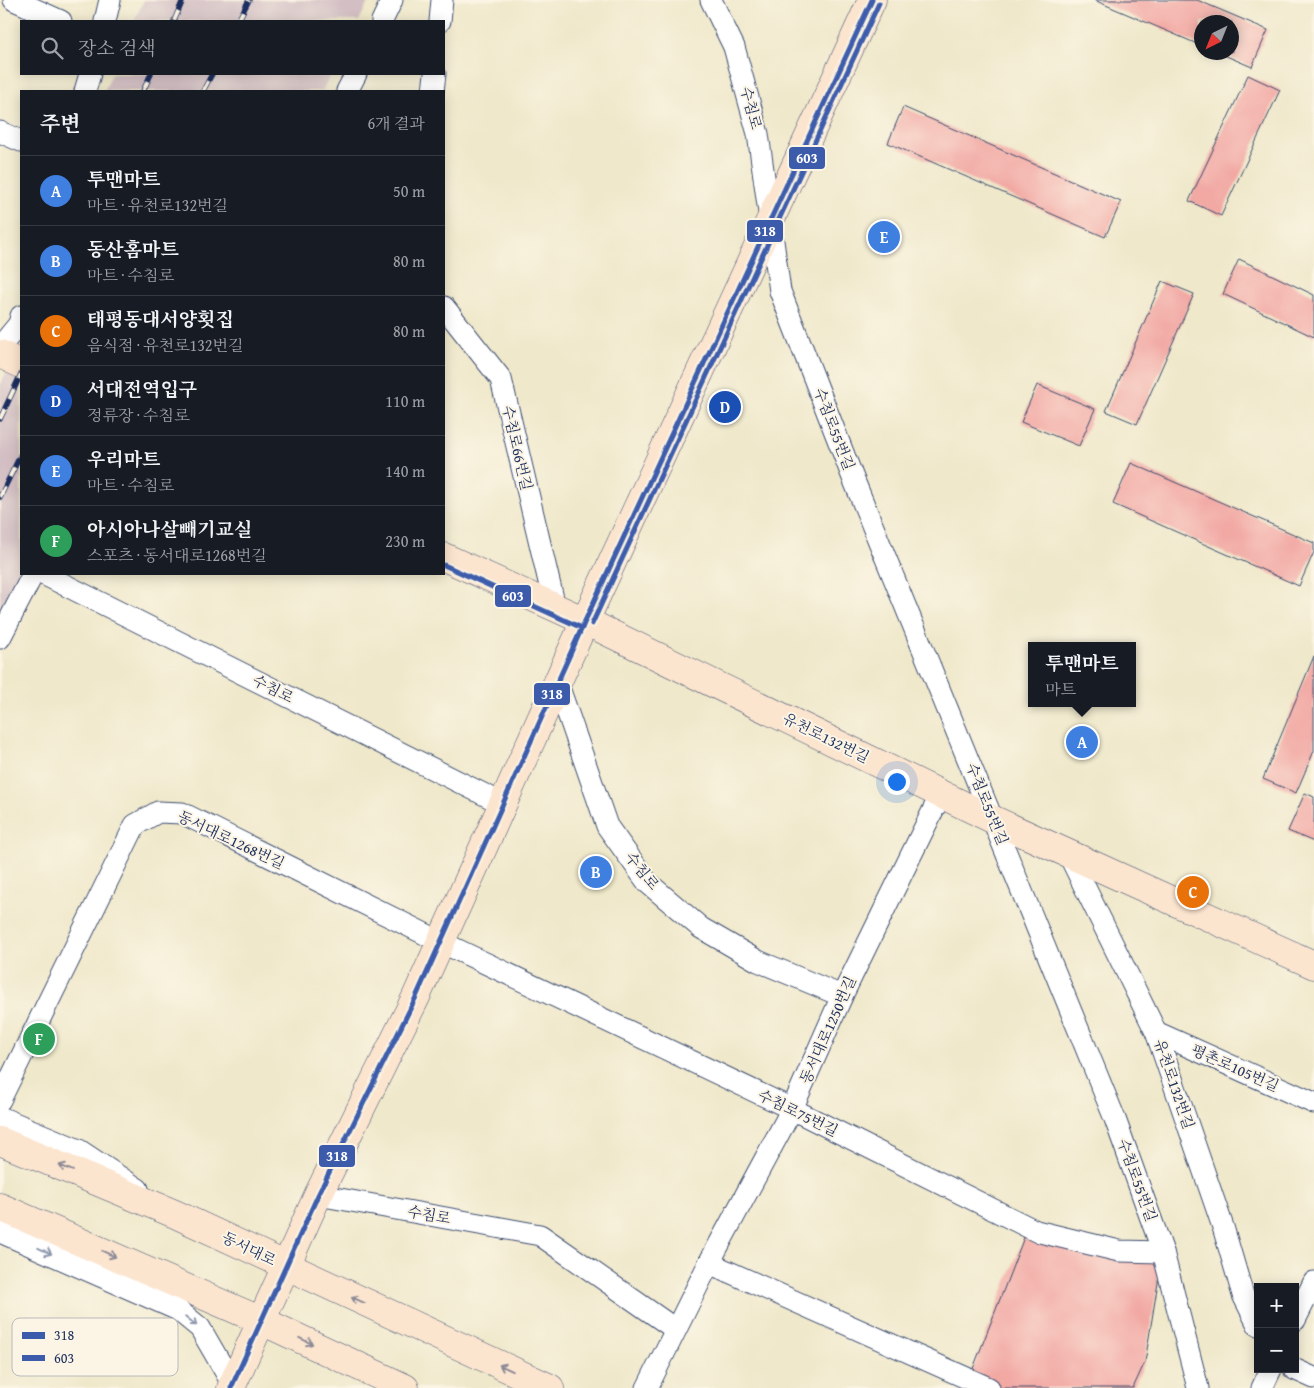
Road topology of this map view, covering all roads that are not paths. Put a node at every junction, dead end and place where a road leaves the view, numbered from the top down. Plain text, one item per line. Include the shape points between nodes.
1 (14, 0) edge
2 (110, 0) edge
3 (392, 0) edge
4 (442, 0) edge
5 (711, 0) edge
6 (872, 0) edge
7 (59, 20) edge
8 (104, 20) edge
9 (382, 20) edge
10 (440, 20) edge
11 (90, 75) edge
12 (355, 75) edge
13 (435, 75) edge
14 (85, 90) edge
15 (348, 90) edge
16 (433, 90) edge
17 (0, 132) edge
18 (20, 141) edge
19 (770, 222) junction
20 (445, 308) edge
21 (20, 320) edge
22 (0, 347) edge
23 (0, 354) edge
24 (20, 364) edge
25 (445, 557) edge
26 (32, 575) edge
27 (45, 575) edge
28 (554, 607) junction
29 (585, 621) junction
30 (0, 638) edge
31 (558, 682) junction
32 (941, 794) junction
33 (503, 804) junction
34 (994, 820) junction
35 (1068, 853) junction
36 (441, 942) junction
37 (1314, 965) edge
38 (842, 996) junction
39 (1156, 1032) junction
40 (0, 1100) edge
41 (1314, 1103) edge
42 (792, 1109) junction
43 (0, 1117) edge
44 (0, 1140) edge
45 (318, 1195) junction
46 (0, 1207) edge
47 (175, 1214) junction
48 (0, 1232) edge
49 (1163, 1252) junction
50 (709, 1263) junction
51 (286, 1267) junction
52 (1314, 1282) edge
53 (1299, 1312) edge
54 (1254, 1317) edge
55 (262, 1321) junction
56 (675, 1329) junction
57 (1299, 1371) edge
58 (1269, 1373) edge
59 (1314, 1378) edge
60 (232, 1386) edge
61 (405, 1388) edge
62 (550, 1388) edge
63 (647, 1388) edge
64 (989, 1388) edge
65 (1198, 1388) edge
66 (1262, 1388) edge

1 - 7 street
2 - 8 street
3 - 9 street
4 - 10 street
5 - 19 street, 수침로 via 734,47 758,134
6 - 19 street
11 - 14 street
12 - 15 street
13 - 16 street
17 - 18 street
19 - 29 street
19 - 34 street, 수침로55번길 via 780,290 853,478
20 - 28 street, 수침로66번길 via 501,379
21 - 22 street
23 - 24 street
25 - 28 street, 유천로132번길
26 - 30 street
27 - 33 street, 수침로
28 - 29 street, 유천로132번길
29 - 31 street
29 - 32 street, 유천로132번길
31 - 33 street
31 - 38 street, 수침로 via 607,826 648,883 701,928 758,961
32 - 34 street, 유천로132번길
32 - 38 street, 동서대로1250번길
33 - 36 street
34 - 35 street, 유천로132번길
34 - 49 street, 수침로55번길 via 1115,1119
35 - 37 street, 유천로132번길
35 - 39 street, 유천로132번길
36 - 40 street, 동서대로1268번길 via 182,814 158,812 135,825
36 - 42 street, 수침로75번길
36 - 45 street
38 - 42 street, 동서대로1250번길
39 - 41 street, 평촌로105번길
39 - 54 street, 유천로132번길 via 1243,1295
42 - 49 street, 수침로75번길 via 1036,1231 1119,1251
42 - 50 street, 동서대로1250번길
43 - 47 street via 79,1150
47 -> 44 street, 동서대로
45 - 51 street
45 - 56 street, 수침로 via 540,1235
46 -> 55 street
47 - 51 street, 동서대로
48 -> 60 street via 178,1310 200,1328
49 - 65 street, 수침로55번길
50 - 56 street, 동서대로1250번길
50 - 64 street
51 - 55 street
62 -> 51 street, 동서대로
52 - 53 street
55 - 60 street
55 -> 61 street
56 - 63 street, 동서대로1250번길
57 - 59 street
58 - 66 street

